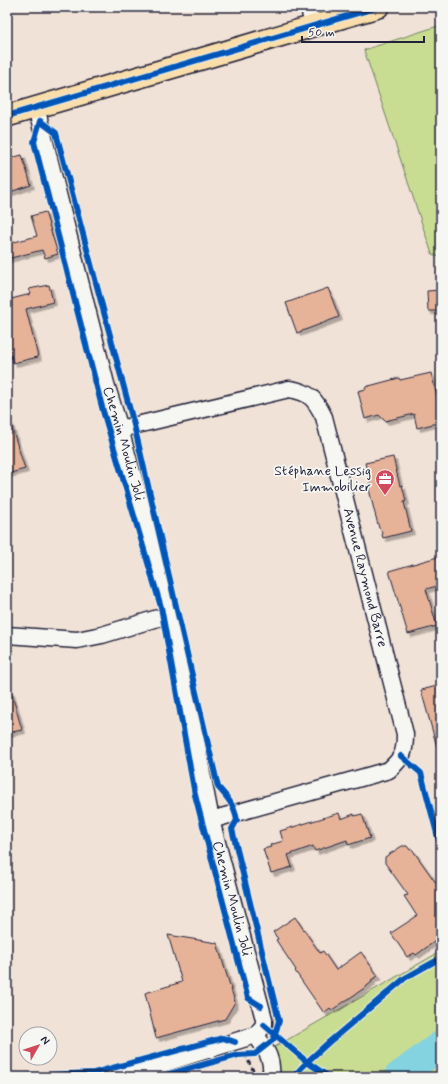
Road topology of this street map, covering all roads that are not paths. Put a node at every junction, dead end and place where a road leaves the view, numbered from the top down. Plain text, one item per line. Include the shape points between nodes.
1 (378, 7) edge
2 (311, 16) edge
3 (36, 107) junction
4 (7, 116) edge
5 (120, 429) junction
6 (171, 614) junction
7 (7, 635) edge
8 (211, 820) junction
9 (260, 1041) junction
10 (262, 1075) edge
11 (119, 1077) edge

1 - 2 main road
2 - 3 main road
3 - 4 main road
3 - 5 street, Chemin Moulin Joli via 106,384
5 - 6 street, Chemin Moulin Joli
5 - 8 street, Avenue Raymond Barre via 289,389 310,396 318,405 326,424 405,734 405,748 400,760 389,770
6 - 7 street via 77,640
6 - 8 street, Chemin Moulin Joli
8 - 9 street, Chemin Moulin Joli via 264,1018
9 - 10 street via 271,1059 272,1066 271,1075
9 - 11 street

